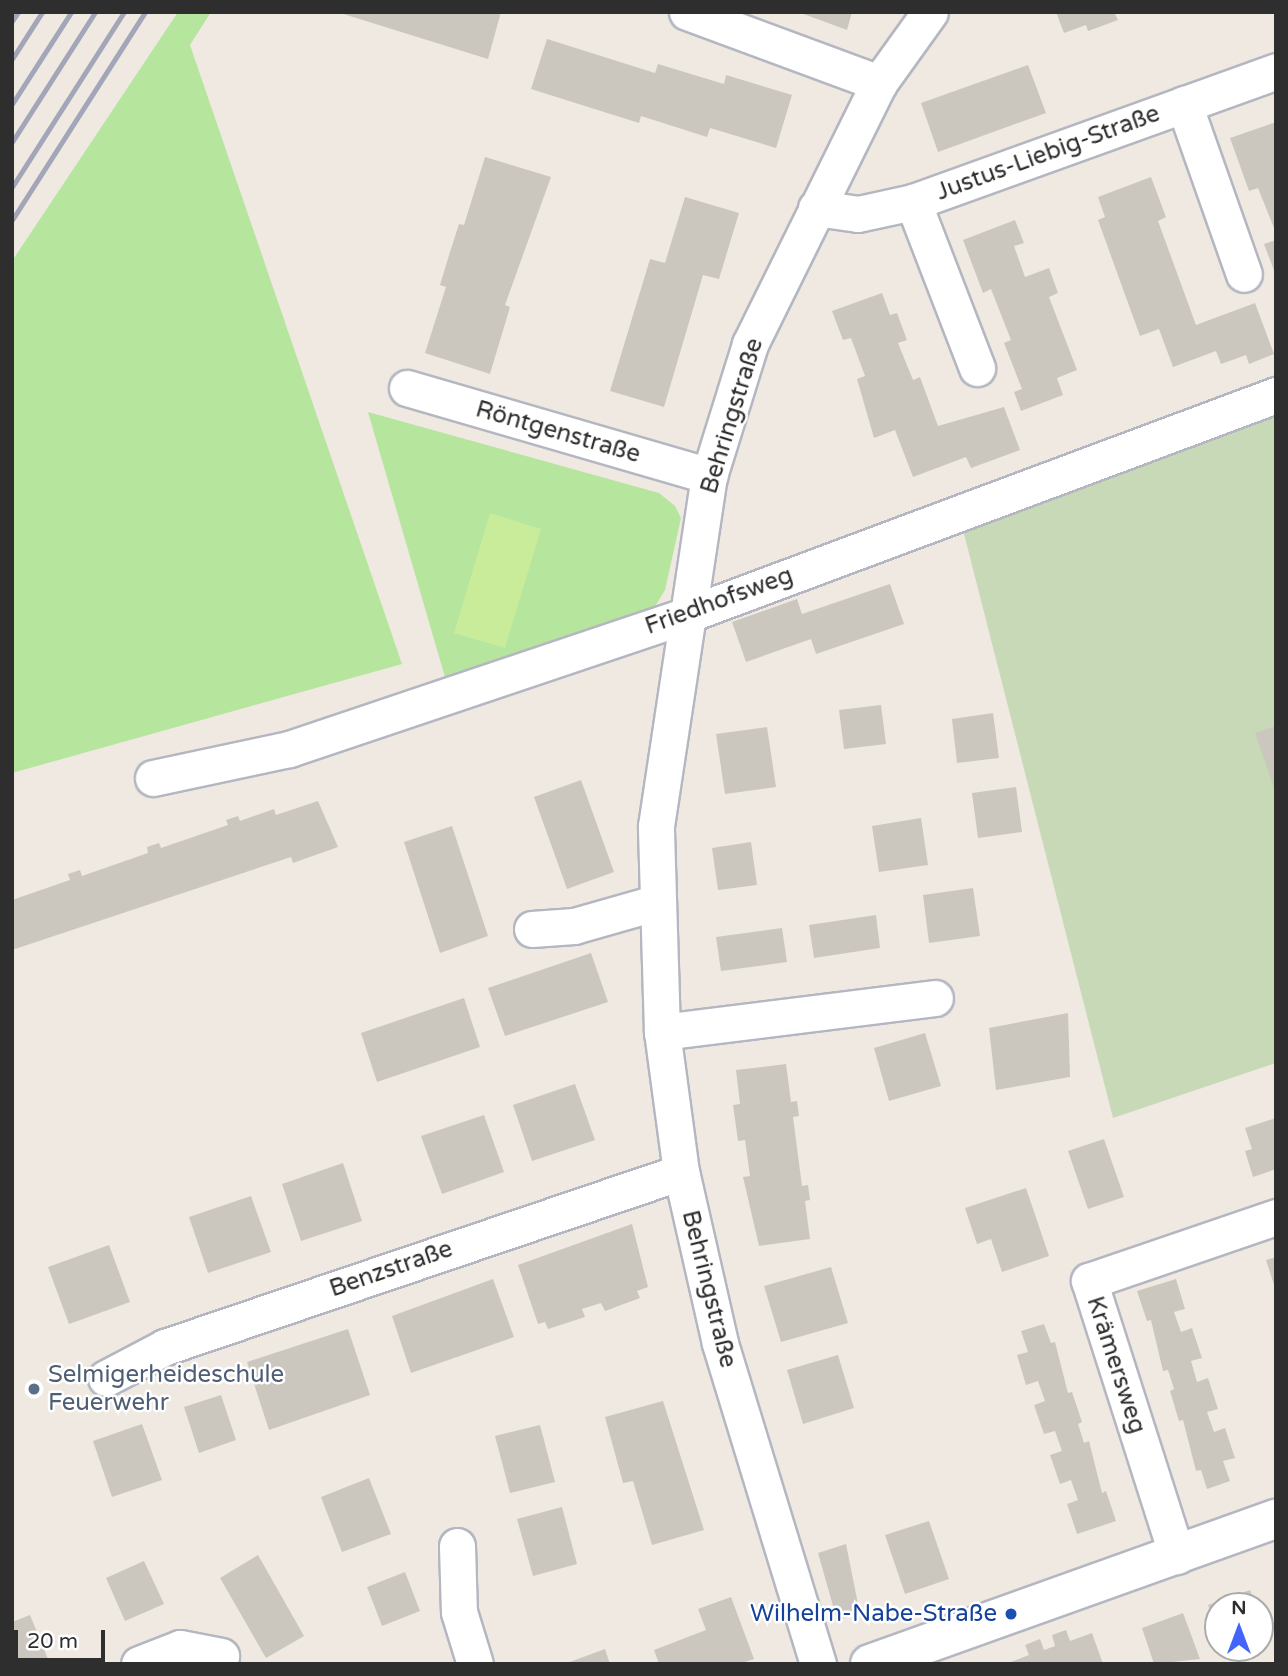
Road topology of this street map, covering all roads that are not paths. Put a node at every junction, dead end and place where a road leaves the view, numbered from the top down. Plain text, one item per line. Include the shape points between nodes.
1 (687, 12) edge
2 (930, 12) edge
3 (1276, 71) edge
4 (879, 83) junction
5 (1184, 104) junction
6 (912, 202) junction
7 (816, 208) junction
8 (1244, 274) dead end
9 (977, 368) dead end
10 (407, 388) dead end
11 (1276, 395) edge
12 (709, 476) junction
13 (690, 614) junction
14 (153, 778) dead end
15 (655, 902) junction
16 (532, 929) dead end
17 (935, 998) dead end
18 (662, 1032) junction
19 (681, 1172) junction
20 (1276, 1217) edge
21 (106, 1378) dead end
22 (1276, 1519) edge
23 (457, 1546) dead end
24 (1177, 1556) junction
25 (221, 1656) dead end
26 (139, 1664) edge
27 (475, 1664) edge
28 (818, 1664) edge
29 (870, 1664) edge

1 - 4 street
2 - 4 street, Behringstraße
3 - 5 street, Justus-Liebig-Straße
4 - 7 street, Behringstraße
5 - 6 street, Justus-Liebig-Straße
5 - 8 street, Justus-Liebig-Straße
6 - 7 street, Justus-Liebig-Straße via 858,214
6 - 9 street, Justus-Liebig-Straße
7 - 12 street, Behringstraße via 750,344
10 - 12 street, Röntgenstraße
11 - 13 street, Friedhofsweg
12 - 13 street, Behringstraße
13 - 14 street, Friedhofsweg via 289,749
13 - 15 street, Behringstraße via 656,826
15 - 16 street via 574,926
15 - 18 street, Behringstraße
17 - 18 street
18 - 19 street, Behringstraße
19 - 21 street, Benzstraße via 165,1347
19 - 28 street, Behringstraße via 720,1343
20 - 24 street, Krämersweg via 1089,1281
22 - 24 street
23 - 27 street via 460,1612
24 - 29 street
25 - 26 street via 180,1648

